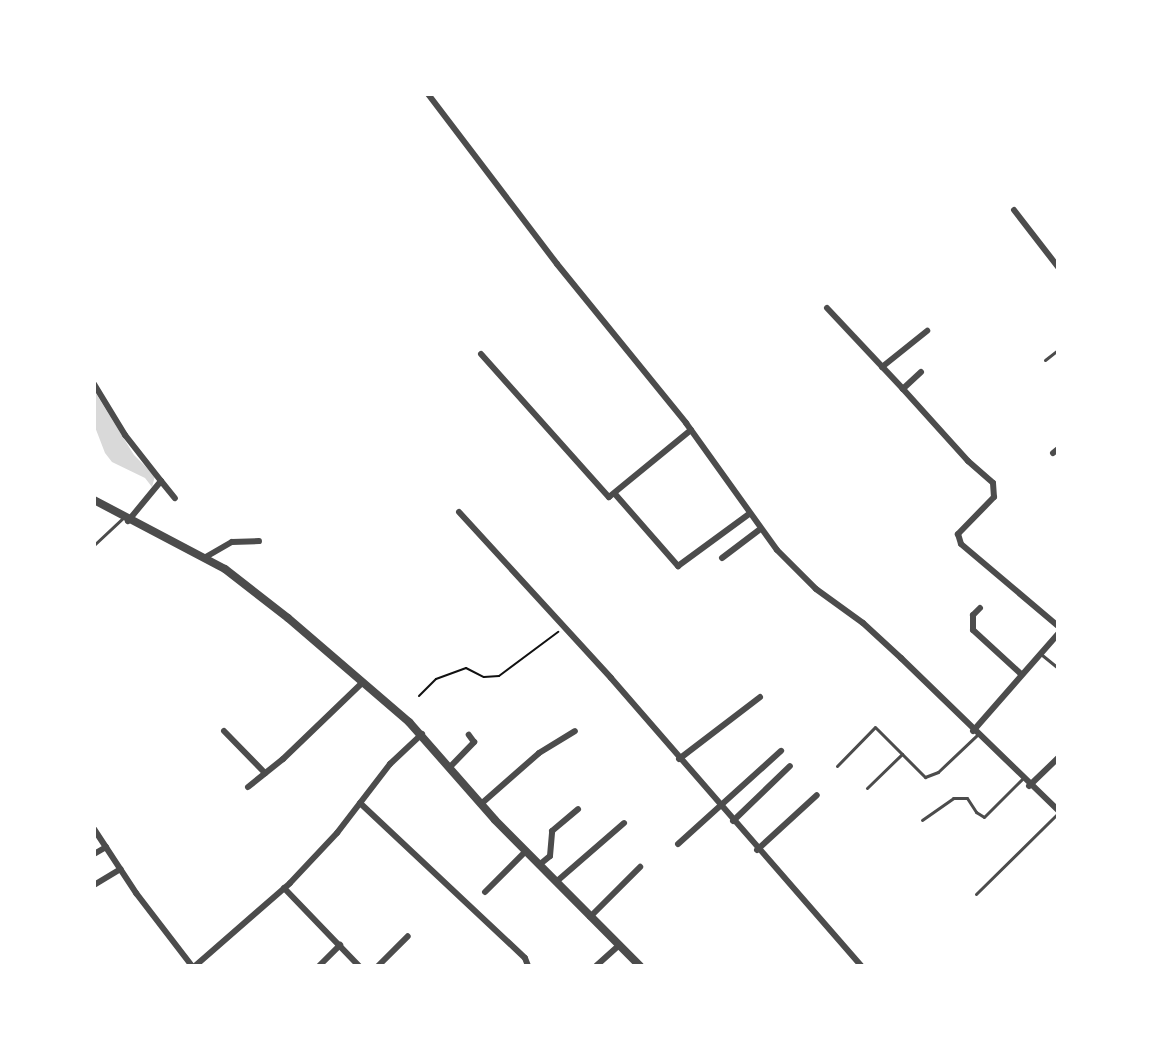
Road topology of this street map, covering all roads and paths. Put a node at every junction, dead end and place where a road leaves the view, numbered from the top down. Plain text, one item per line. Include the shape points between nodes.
1 (428, 94) edge
2 (1014, 210) dead end
3 (1057, 266) edge
4 (827, 308) dead end
5 (927, 331) dead end
6 (1058, 350) edge
7 (481, 354) dead end
8 (1045, 360) dead end
9 (882, 367) junction
10 (921, 372) dead end
11 (94, 384) edge
12 (903, 389) junction
13 (691, 430) junction
14 (161, 482) junction
15 (615, 494) junction
16 (175, 498) dead end
17 (94, 500) edge
18 (459, 512) dead end
19 (749, 514) junction
20 (125, 520) junction
21 (759, 530) junction
22 (259, 541) dead end
23 (94, 546) edge
24 (204, 558) junction
25 (722, 558) dead end
26 (980, 608) dead end
27 (1058, 626) edge
28 (563, 627) junction
29 (1058, 634) edge
30 (1041, 653) junction
31 (1058, 668) edge
32 (1022, 674) junction
33 (362, 683) junction
34 (419, 696) dead end
35 (760, 697) dead end
36 (224, 731) dead end
37 (575, 731) dead end
38 (975, 733) junction
39 (422, 734) junction
40 (469, 735) dead end
41 (781, 752) dead end
42 (902, 754) junction
43 (1058, 758) edge
44 (679, 759) junction
45 (790, 766) dead end
46 (837, 766) dead end
47 (450, 767) junction
48 (266, 773) junction
49 (1022, 778) junction
50 (1029, 786) junction
51 (248, 787) dead end
52 (867, 788) dead end
53 (817, 795) dead end
54 (360, 803) junction
55 (482, 804) junction
56 (720, 806) junction
57 (578, 809) dead end
58 (1058, 812) edge
59 (922, 820) dead end
60 (733, 821) junction
61 (624, 823) dead end
62 (94, 829) edge
63 (678, 844) dead end
64 (106, 847) junction
65 (757, 850) junction
66 (526, 851) junction
67 (94, 854) edge
68 (540, 865) junction
69 (640, 867) dead end
70 (121, 869) junction
71 (556, 882) junction
72 (94, 885) edge
73 (284, 888) junction
74 (485, 892) dead end
75 (976, 894) dead end
76 (590, 917) junction
77 (408, 936) dead end
78 (340, 945) junction
79 (618, 945) junction
80 (194, 966) edge
81 (319, 966) edge
82 (359, 966) edge
83 (378, 966) edge
84 (528, 966) edge
85 (596, 966) edge
86 (640, 966) edge
87 (861, 966) edge

1 - 13 street via 557,264
2 - 3 street
4 - 9 street
5 - 9 street
6 - 8 lane
7 - 15 street via 606,495
9 - 12 street
10 - 12 street
11 - 14 street via 125,435
12 - 27 street via 993,483 994,497 958,534 961,544
13 - 15 street
13 - 19 street
14 - 16 street
14 - 20 street
15 - 19 street via 678,566
17 - 20 street
18 - 28 street
19 - 21 street
20 - 23 lane
20 - 24 street
21 - 25 street
21 - 38 street via 797,573 863,623
22 - 24 street via 232,542
24 - 33 street via 288,618
26 - 32 street via 973,615 973,630
28 - 34 path via 499,676 484,677 466,668 436,680
28 - 44 street
29 - 30 street
30 - 31 lane
30 - 32 street
32 - 38 street
33 - 39 street
33 - 48 street
35 - 44 street
36 - 48 street
37 - 55 street via 539,753
38 - 42 lane via 938,772 925,777
38 - 49 street
39 - 47 street
39 - 54 street via 390,764
40 - 47 street via 474,742
41 - 56 street
42 - 46 lane via 875,727
42 - 52 lane
43 - 50 street
44 - 56 street
45 - 60 street
47 - 55 street
48 - 51 street
49 - 50 street
49 - 59 lane via 984,817 976,813 967,798 953,798
50 - 58 street
53 - 65 street
54 - 73 street
54 - 84 street via 525,958
55 - 66 street
56 - 60 street
56 - 63 street
57 - 68 street via 552,831 550,856
58 - 75 lane
60 - 65 street
61 - 71 street
62 - 64 street
64 - 67 street
64 - 70 street
65 - 87 street
66 - 68 street
66 - 74 street
68 - 71 street
69 - 76 street
70 - 72 street
70 - 80 street
71 - 76 street
73 - 78 street
73 - 80 street
76 - 79 street
77 - 83 street
78 - 81 street
78 - 82 street
79 - 85 street
79 - 86 street

